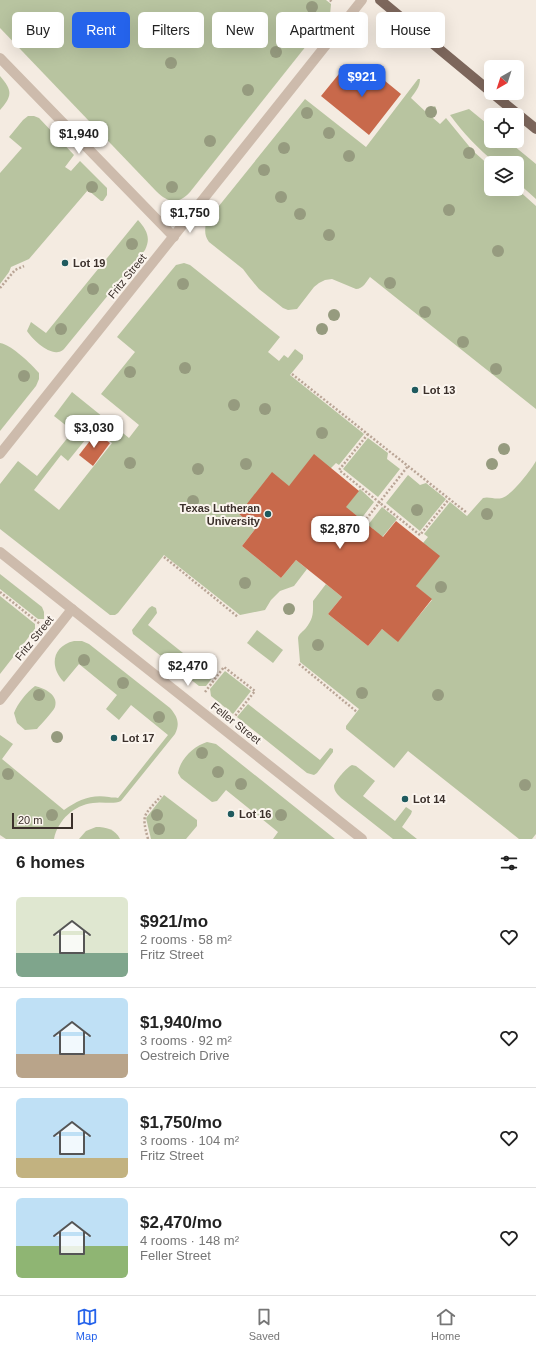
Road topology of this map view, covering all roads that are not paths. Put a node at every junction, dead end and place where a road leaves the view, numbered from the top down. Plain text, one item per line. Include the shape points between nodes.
1 (362, 0) edge
2 (380, 0) edge
3 (0, 58) edge
4 (484, 85) edge
5 (502, 100) edge
6 (536, 129) edge
7 (174, 237) junction
8 (0, 454) edge
9 (0, 552) edge
10 (72, 609) junction
11 (0, 700) edge
12 (362, 839) edge

1 - 7 street, Fritz Street
2 - 4 main road
3 - 7 street
5 - 6 main road
7 - 8 street, Fritz Street
9 - 10 street, Feller Street
10 - 11 street, Fritz Street
10 - 12 street, Feller Street

